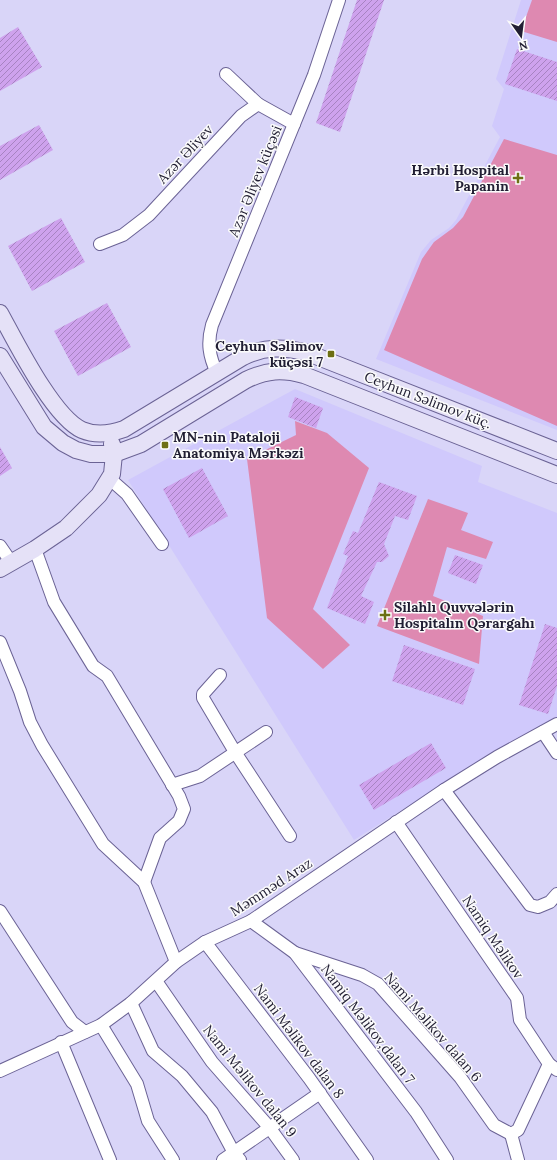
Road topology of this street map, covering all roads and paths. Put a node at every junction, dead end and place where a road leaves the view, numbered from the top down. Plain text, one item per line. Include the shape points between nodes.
1 (339, 0) edge
2 (226, 74) dead end
3 (258, 104) junction
4 (294, 124) junction
5 (100, 244) dead end
6 (0, 313) edge
7 (0, 356) edge
8 (217, 373) junction
9 (365, 376) junction
10 (357, 397) junction
11 (110, 434) junction
12 (557, 451) edge
13 (114, 454) junction
14 (557, 475) edge
15 (110, 479) junction
16 (162, 544) dead end
17 (0, 546) edge
18 (35, 549) junction
19 (5, 566) edge
20 (0, 642) edge
21 (220, 675) dead end
22 (557, 724) edge
23 (266, 732) dead end
24 (543, 732) junction
25 (235, 752) junction
26 (557, 753) edge
27 (172, 785) junction
28 (444, 790) junction
29 (396, 822) junction
30 (290, 836) dead end
31 (144, 882) junction
32 (557, 894) edge
33 (0, 911) edge
34 (250, 921) junction
35 (205, 942) junction
36 (295, 953) junction
37 (176, 962) junction
38 (156, 981) junction
39 (131, 1003) junction
40 (101, 1025) junction
41 (84, 1032) junction
42 (61, 1042) junction
43 (553, 1067) edge
44 (0, 1071) edge
45 (320, 1093) junction
46 (269, 1127) junction
47 (511, 1134) junction
48 (237, 1157) edge
49 (110, 1160) edge
50 (173, 1160) edge
51 (223, 1160) edge
52 (293, 1160) edge
53 (367, 1160) edge
54 (447, 1160) edge
55 (518, 1160) edge

1 - 4 street, Azər Əliyev küçəsi via 314,75
2 - 3 street
3 - 4 street
3 - 5 street, Azər Əliyev via 241,116 149,215 123,235
4 - 8 street, Azər Əliyev küçəsi via 212,325 208,350
6 - 11 main road via 39,381 63,414 80,429
7 - 13 main road via 44,427 63,444 92,454
8 - 9 main road, Ceyhun Səlimov küç. via 254,351 283,347 298,350
8 - 11 main road, Ceyhun Səlimov küç. via 135,423
9 - 10 main road
9 - 12 main road, Ceyhun Səlimov küç.
10 - 13 main road, Ceyhun Səlimov küç. via 304,375 276,370 259,374 141,444
10 - 14 main road, Ceyhun Səlimov küç.
11 - 13 main road
13 - 15 main road
15 - 16 street via 124,490
15 - 18 main road via 99,495 66,528
17 - 19 street
18 - 19 main road
18 - 27 street via 54,602 93,666 107,676
20 - 31 street via 18,684 30,722 42,745 103,844
21 - 25 street via 203,694 203,698
22 - 24 street, Məmməd Araz
23 - 25 street
24 - 26 street
24 - 28 street, Məmməd Araz
25 - 27 street via 200,776
25 - 30 street
27 - 31 street via 184,809 179,821 160,838
28 - 29 street, Məmməd Araz
28 - 32 street via 530,904 538,907 550,902
29 - 34 street, Məmməd Araz
29 - 43 street, Namiq Məlikov via 517,998 520,1020
31 - 37 street
33 - 41 street via 72,1022
34 - 35 street, Məmməd Araz
34 - 36 street, Namiq Məlikov,dalan 7
35 - 37 street, Məmməd Araz
35 - 45 street, Nami Məlikov dalan 8
36 - 47 street, Nami Məlikov dalan 6 via 362,975 378,984 460,1077 494,1125
36 - 54 street, Namiq Məlikov,dalan 7 via 416,1112
37 - 38 street, Məmməd Araz
38 - 39 street, Məmməd Araz
38 - 46 street, Nami Məlikov dalan 9 via 212,1062
39 - 40 street, Məmməd Araz
39 - 48 street via 153,1051 182,1076 212,1112
40 - 41 street, Məmməd Araz
40 - 50 street via 137,1084 148,1121
41 - 42 street, Məmməd Araz
42 - 44 street, Məmməd Araz
42 - 49 street
43 - 47 street via 518,1130
45 - 46 street
45 - 53 street, Nami Məlikov dalan 8
46 - 48 street
46 - 52 street, Nami Məlikov dalan 9
47 - 55 street
48 - 51 street

